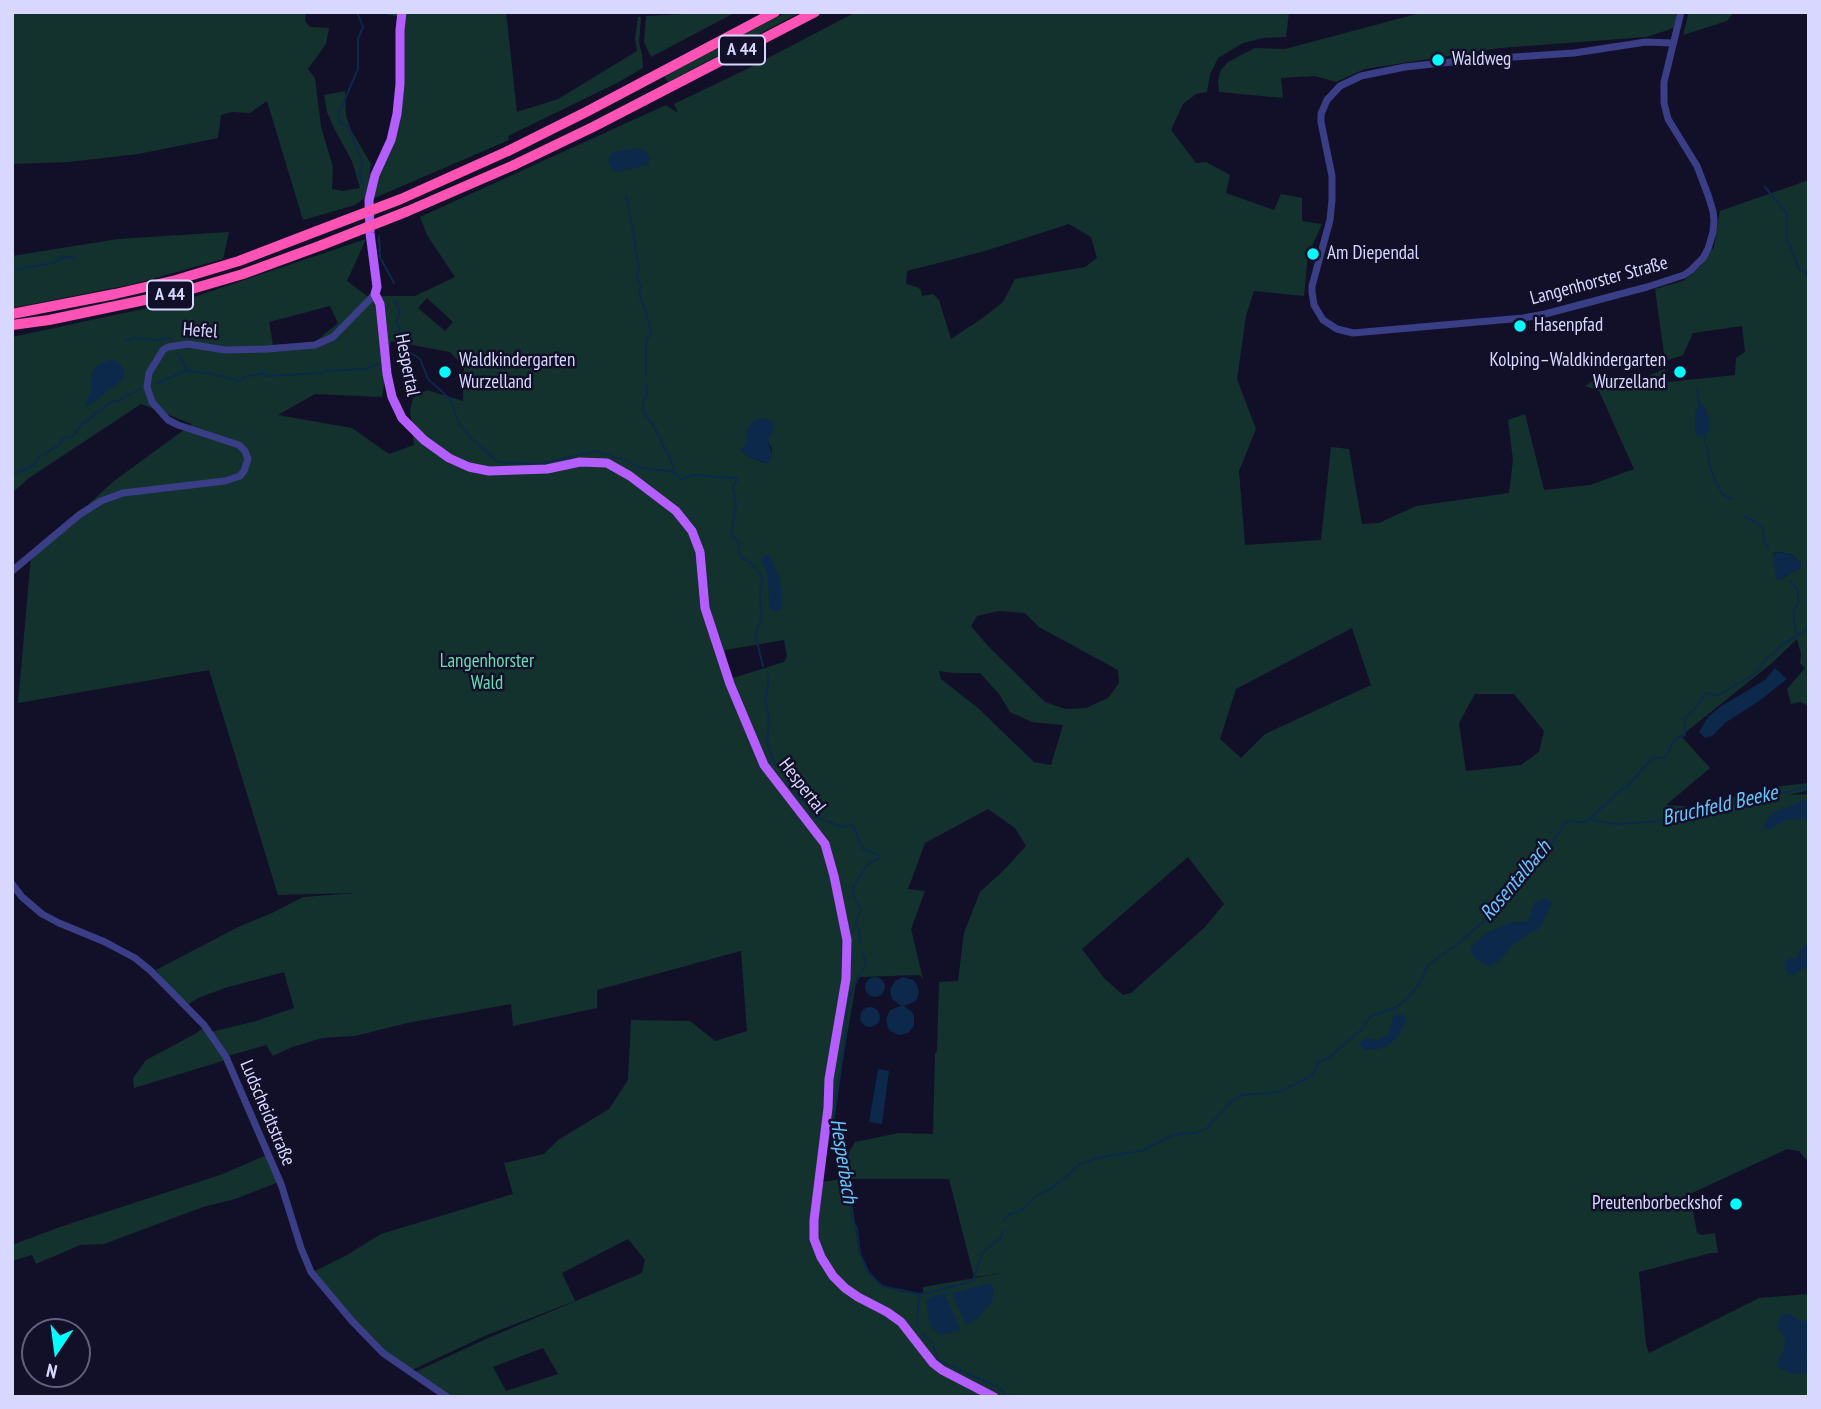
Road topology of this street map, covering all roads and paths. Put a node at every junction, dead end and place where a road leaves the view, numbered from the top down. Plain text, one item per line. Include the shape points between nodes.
1 (402, 12) edge
2 (775, 12) edge
3 (815, 12) edge
4 (1681, 12) edge
5 (1673, 43) junction
6 (376, 294) junction
7 (12, 314) edge
8 (12, 325) edge
9 (12, 571) edge
10 (12, 884) edge
11 (447, 1397) edge
12 (995, 1397) edge

1 - 6 main road via 397,114 369,200
2 - 7 highway, A 44, bridge via 586,112 401,199 187,277
3 - 8 highway, A 44, bridge via 556,146 322,245 178,293
4 - 5 street, Langenhorster Straße
5 - 5 street, Langenhorster Straße via 1405,67 1340,86 1321,114 1332,200 1311,292 1323,320 1353,333 1524,318 1647,287 1691,270 1709,249 1714,221 1700,173 1668,119 1664,103
6 - 9 street, Hefel via 333,337 314,345 225,350 188,344 163,350 149,373 152,402 178,425 239,445 247,459 244,471 225,481 123,493 101,501
6 - 12 main road, Hespertal via 392,397 402,418 424,440 449,458 489,471 607,463 676,511 692,531 700,552 705,608 730,684 764,765 825,844 847,940 814,1239 833,1276 845,1288 901,1322 942,1370
10 - 11 street, Ludscheidtstraße via 41,914 135,958 204,1025 226,1057 281,1184 311,1272 383,1353

